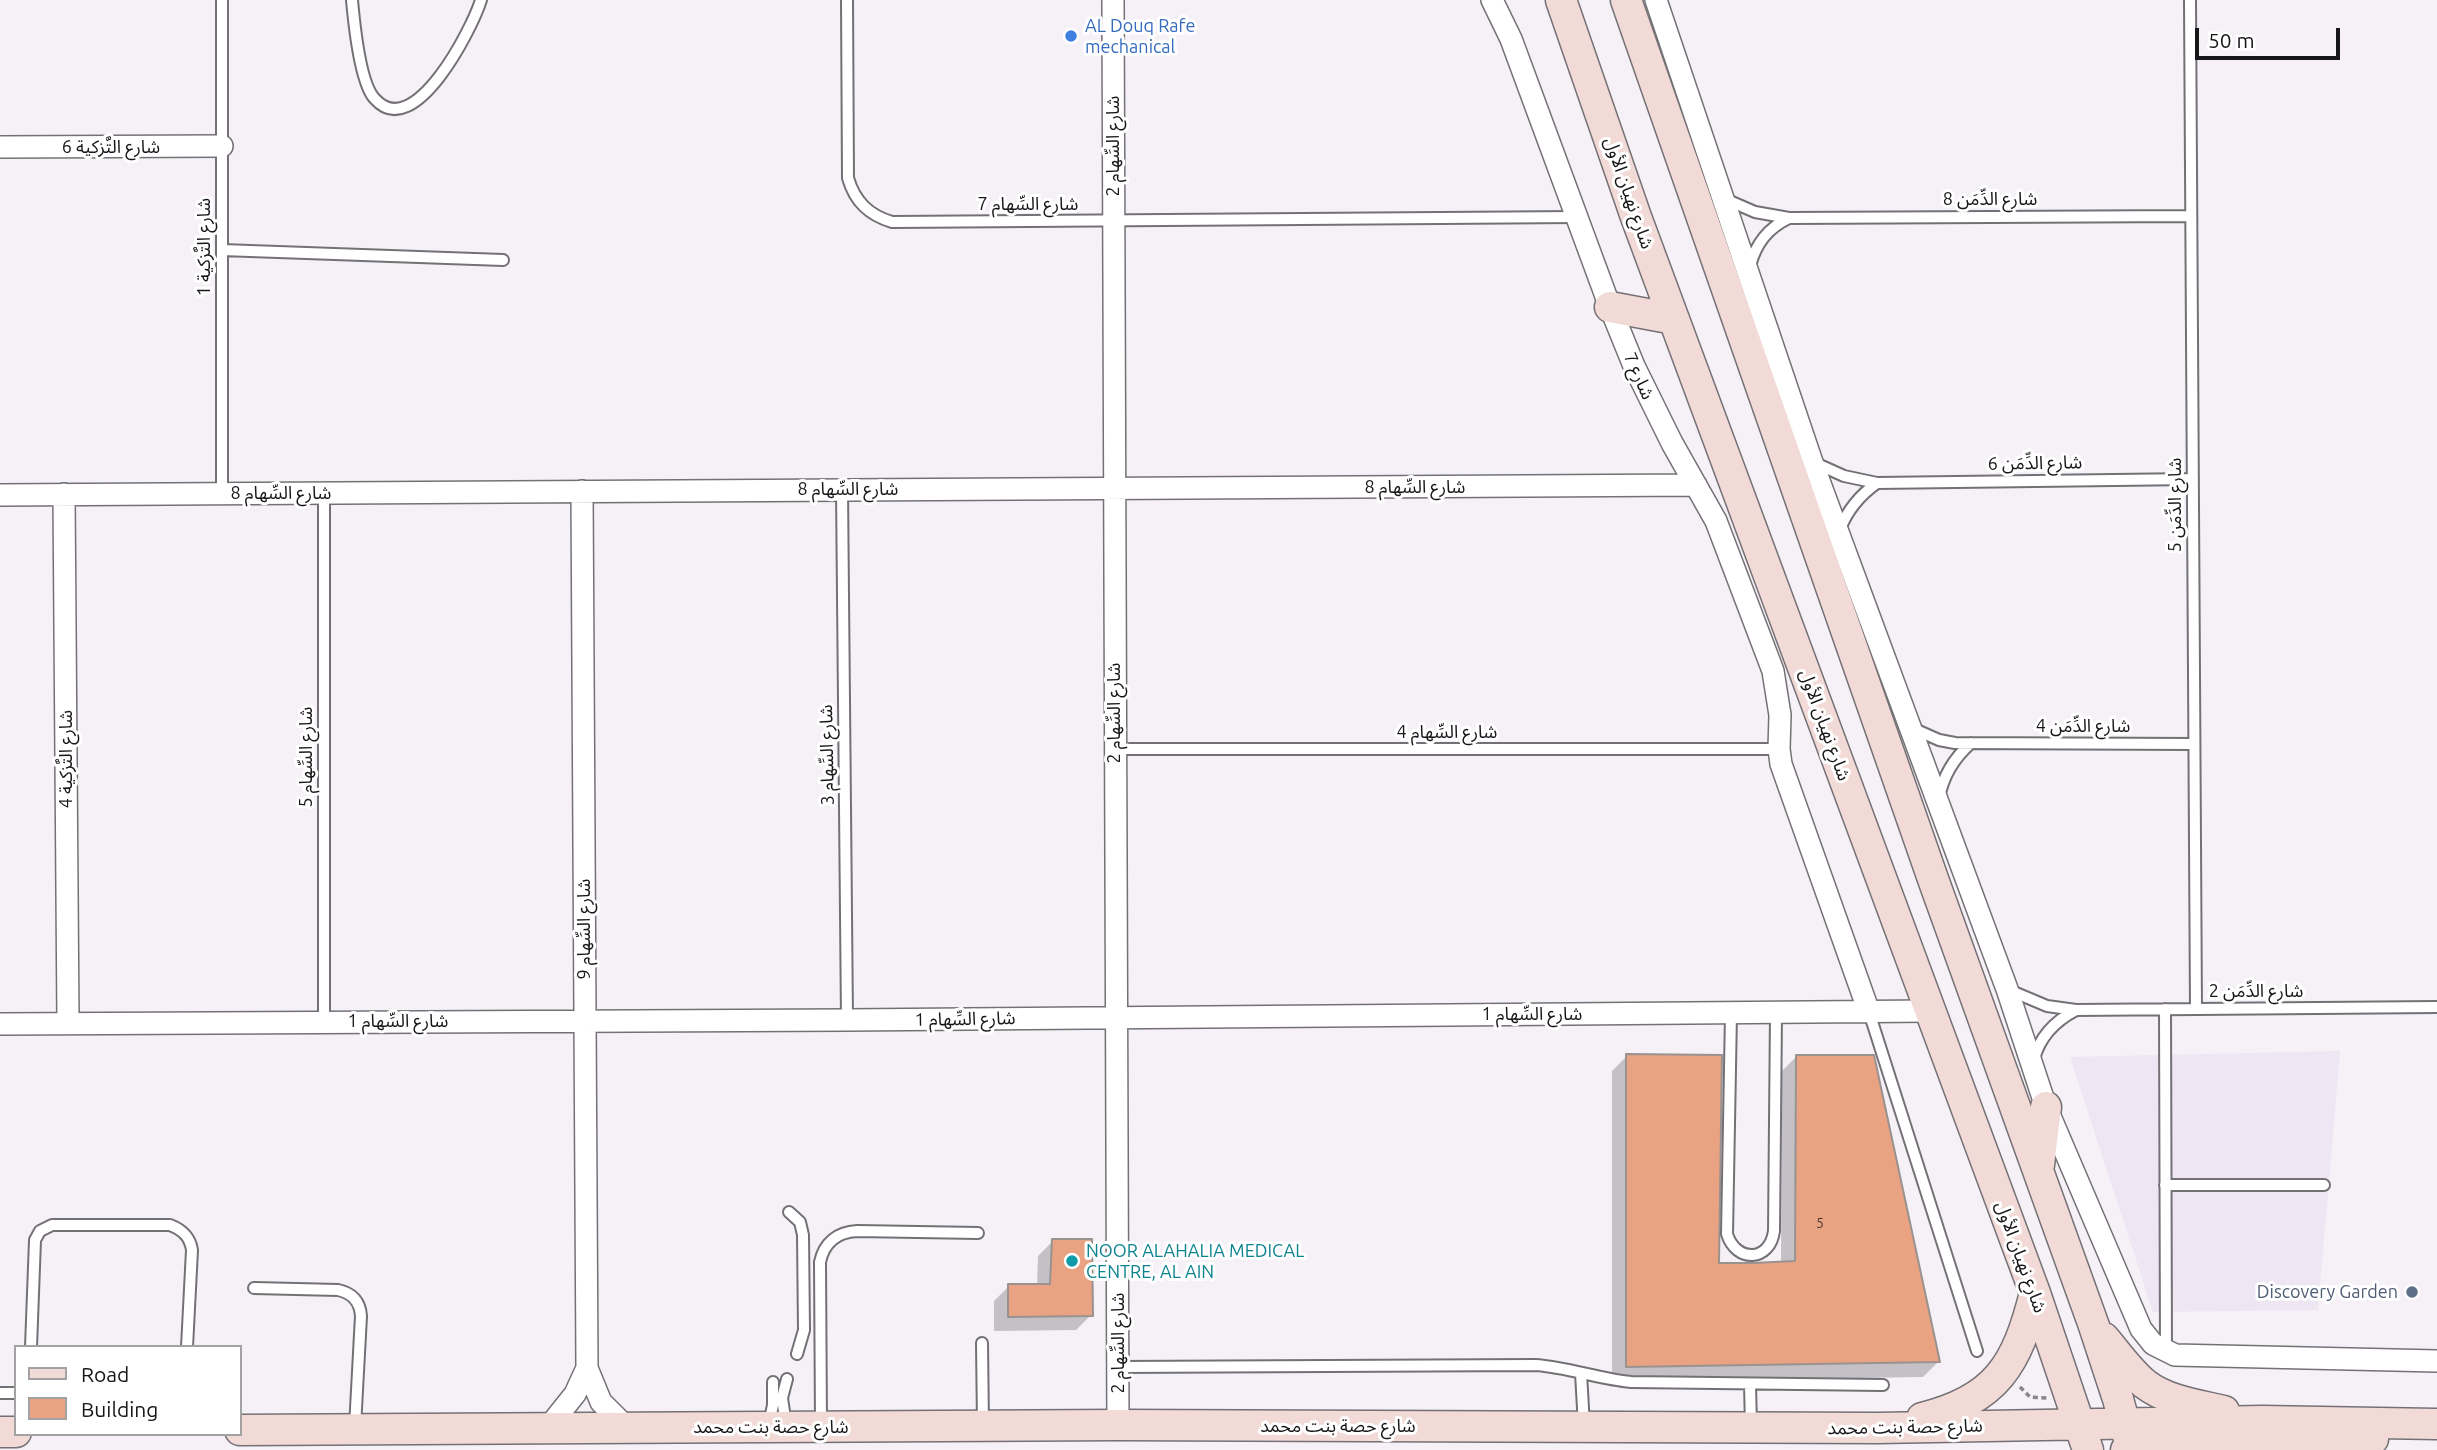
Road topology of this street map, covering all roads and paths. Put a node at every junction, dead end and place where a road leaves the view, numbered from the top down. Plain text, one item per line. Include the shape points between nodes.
1 (222, 0) edge
2 (352, 0) edge
3 (481, 0) edge
4 (848, 0) edge
5 (1112, 0) edge
6 (1492, 0) edge
7 (1561, 0) edge
8 (1626, 0) edge
9 (2190, 0) edge
10 (1659, 4) edge
11 (222, 146) junction
12 (0, 147) edge
13 (1723, 198) junction
14 (2191, 216) junction
15 (1577, 217) junction
16 (1789, 218) junction
17 (1113, 221) junction
18 (222, 250) junction
19 (503, 260) dead end
20 (1749, 275) junction
21 (1610, 307) junction
22 (1674, 319) junction
23 (1812, 462) junction
24 (2193, 479) junction
25 (1877, 483) junction
26 (1696, 485) junction
27 (1113, 488) junction
28 (842, 489) junction
29 (582, 491) junction
30 (222, 493) junction
31 (324, 493) junction
32 (64, 494) junction
33 (0, 495) edge
34 (1839, 532) junction
35 (1909, 727) junction
36 (1971, 743) junction
37 (2194, 744) junction
38 (1115, 749) junction
39 (1779, 749) junction
40 (1938, 804) junction
41 (2007, 989) junction
42 (2437, 1007) edge
43 (2165, 1009) junction
44 (2196, 1009) junction
45 (2076, 1010) junction
46 (1930, 1011) junction
47 (1869, 1012) junction
48 (1731, 1013) junction
49 (1776, 1013) junction
50 (1116, 1017) junction
51 (585, 1020) junction
52 (847, 1020) junction
53 (324, 1022) junction
54 (68, 1023) junction
55 (0, 1024) edge
56 (2032, 1065) junction
57 (2046, 1107) junction
58 (2039, 1172) junction
59 (2165, 1185) junction
60 (2325, 1185) dead end
61 (789, 1212) dead end
62 (978, 1233) dead end
63 (254, 1288) dead end
64 (2035, 1293) junction
65 (2094, 1326) junction
66 (982, 1343) dead end
67 (32, 1345) edge
68 (187, 1345) edge
69 (1977, 1351) dead end
70 (2166, 1352) junction
71 (797, 1354) dead end
72 (2437, 1361) edge
73 (1118, 1367) junction
74 (587, 1368) junction
75 (1581, 1373) junction
76 (787, 1379) dead end
77 (773, 1382) dead end
78 (1750, 1384) junction
79 (1883, 1385) dead end
80 (2262, 1421) junction
81 (2423, 1424) edge
82 (983, 1426) junction
83 (1118, 1426) junction
84 (778, 1427) junction
85 (821, 1427) junction
86 (1584, 1427) junction
87 (1751, 1427) junction
88 (627, 1428) junction
89 (1878, 1428) junction
90 (547, 1429) junction
91 (242, 1430) edge
92 (355, 1430) junction
93 (2085, 1443) edge
94 (2128, 1443) edge

1 - 11 lane, شارع التَّزكية 1
2 - 3 lane via 370,93 393,109 411,105 449,64
4 - 17 lane, شارع السِّهام 7 via 848,178 868,211 892,222
5 - 17 street, شارع السِّهام 2
6 - 15 street, شارع 7 via 1508,30
7 - 22 main road, شارع نهيان الأول
8 - 58 main road
9 - 14 lane, شارع الدِّمَن 5
10 - 13 street
11 - 12 street, شارع التَّزكية 6
11 - 18 lane, شارع التَّزكية 1
13 - 16 lane, شارع الدِّمَن 8 via 1755,212
13 - 20 street
14 - 16 lane, شارع الدِّمَن 8
14 - 24 lane, شارع الدِّمَن 5
15 - 17 lane, شارع السِّهام 7
15 - 21 street, شارع 7
16 - 20 lane via 1771,229 1758,245
17 - 27 street, شارع السِّهام 2
18 - 19 lane
18 - 30 lane, شارع التَّزكية 1
20 - 23 street
21 - 22 main road
21 - 26 street, شارع 7 via 1651,402
22 - 46 main road, شارع نهيان الأول
23 - 25 lane, شارع الدِّمَن 6
23 - 34 street
24 - 25 lane, شارع الدِّمَن 6
24 - 37 lane, شارع الدِّمَن 5
25 - 34 lane via 1850,509
26 - 27 street, شارع السِّهام 8
26 - 39 street, شارع 7 via 1716,521 1773,671 1780,715
27 - 28 street, شارع السِّهام 8
27 - 38 street, شارع السِّهام 2
28 - 29 street, شارع السِّهام 8
28 - 52 lane, شارع السِّهام 3
29 - 31 street, شارع السِّهام 8
29 - 51 street, شارع السِّهام 9
30 - 31 street, شارع السِّهام 8
30 - 32 street, شارع السِّهام 8
31 - 53 lane, شارع السِّهام 5
32 - 33 street, شارع السِّهام 8
32 - 54 street, شارع التَّزكية 4
34 - 35 street
35 - 36 lane, شارع الدِّمَن 4 via 1939,740
35 - 40 street
36 - 37 lane, شارع الدِّمَن 4
36 - 40 lane via 1952,764
37 - 44 lane, شارع الدِّمَن 5
38 - 39 lane, شارع السِّهام 4
38 - 50 street, شارع السِّهام 2
39 - 47 street, شارع 7 via 1784,776
40 - 41 street
41 - 45 lane, شارع الدِّمَن 2 via 2047,1006
41 - 56 street
42 - 44 lane, شارع الدِّمَن 2
43 - 44 lane, شارع الدِّمَن 2
43 - 45 lane, شارع الدِّمَن 2
43 - 59 lane
45 - 56 lane via 2047,1032
46 - 47 street, شارع السِّهام 1
46 - 64 main road, شارع نهيان الأول
47 - 49 street, شارع السِّهام 1
47 - 69 lane
48 - 49 street, شارع السِّهام 1
48 - 49 lane via 1727,1234 1738,1252 1752,1255 1770,1245 1774,1231
48 - 50 street, شارع السِّهام 1
50 - 52 street, شارع السِّهام 1
50 - 73 street, شارع السِّهام 2
51 - 52 street, شارع السِّهام 1
51 - 53 street, شارع السِّهام 1
51 - 74 street, شارع السِّهام 9
53 - 54 street, شارع السِّهام 1
54 - 55 street, شارع السِّهام 1
56 - 57 street
57 - 58 main road
57 - 70 street via 2141,1329 2152,1344
58 - 65 main road
59 - 60 lane
59 - 70 lane
61 - 71 lane via 800,1222 803,1235 804,1330
62 - 85 lane via 857,1231 842,1233 829,1242 820,1262
63 - 92 lane via 338,1290 355,1299 361,1315
64 - 89 main road via 2013,1360 1992,1385 1966,1404
64 - 93 main road, شارع نهيان الأول
65 - 80 main road via 2133,1373 2158,1392
65 - 94 main road
66 - 82 lane
67 - 68 lane via 35,1240 40,1231 52,1225 170,1225 183,1232 192,1250
70 - 72 street
73 - 75 lane via 1535,1364
73 - 83 street, شارع السِّهام 2
74 - 88 street, شارع السِّهام 9 via 601,1402
74 - 90 street, شارع السِّهام 9 via 567,1407
75 - 78 lane via 1631,1382
75 - 86 lane
76 - 84 lane
77 - 84 lane
78 - 79 lane
78 - 87 lane
80 - 81 main road, شارع حصة بنت محمد
80 - 94 main road, شارع حصة بنت محمد
81 - 94 main road via 2349,1443
82 - 83 main road, شارع حصة بنت محمد
82 - 85 main road, شارع حصة بنت محمد
83 - 86 main road, شارع حصة بنت محمد
84 - 85 main road, شارع حصة بنت محمد
84 - 88 main road, شارع حصة بنت محمد
86 - 87 main road, شارع حصة بنت محمد
87 - 89 main road, شارع حصة بنت محمد
88 - 90 main road, شارع حصة بنت محمد
89 - 93 main road, شارع حصة بنت محمد
90 - 92 main road, شارع حصة بنت محمد
91 - 92 main road, شارع حصة بنت محمد
93 - 94 main road, شارع حصة بنت محمد

